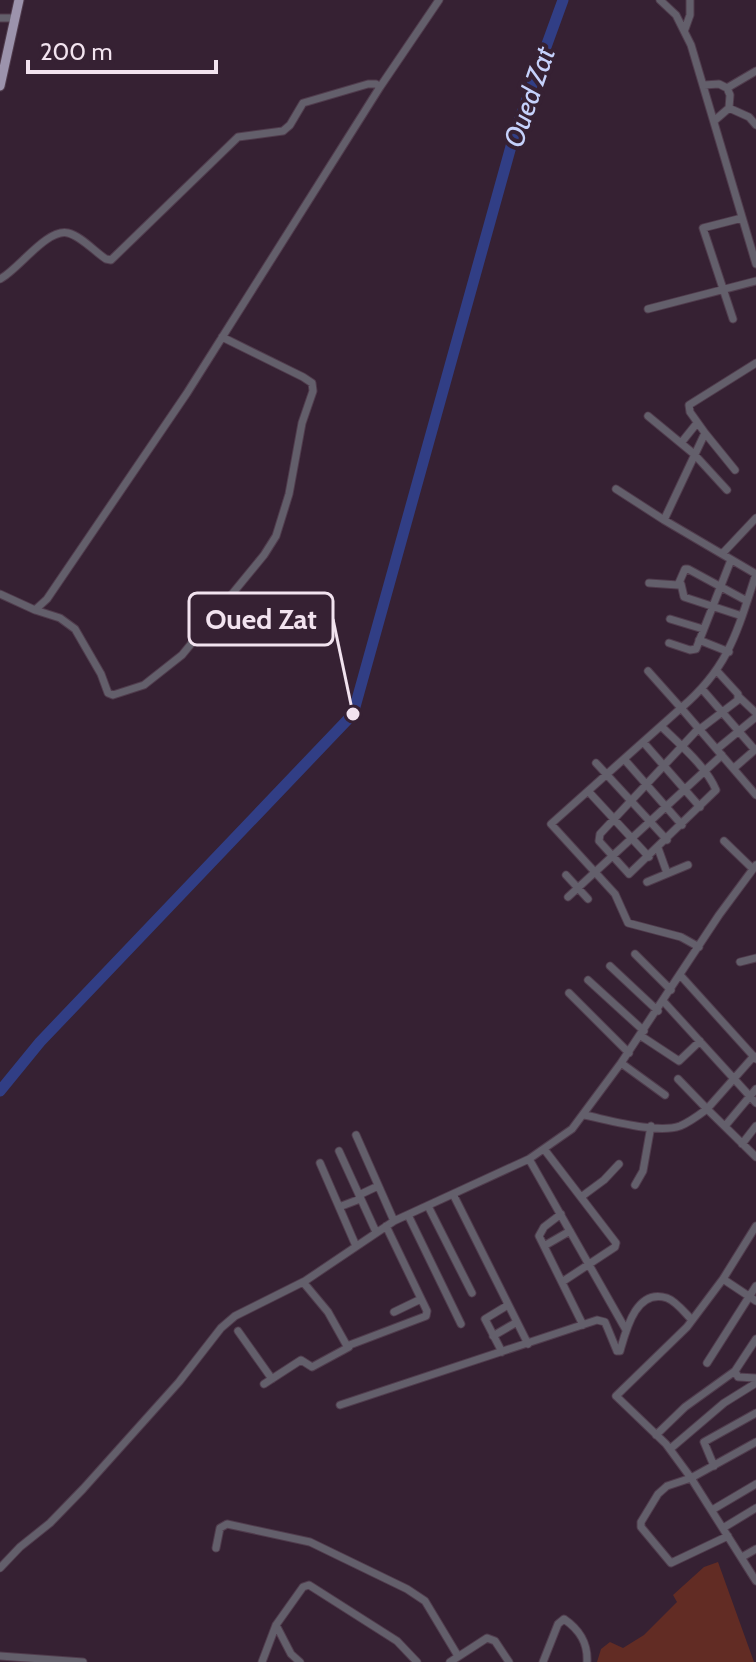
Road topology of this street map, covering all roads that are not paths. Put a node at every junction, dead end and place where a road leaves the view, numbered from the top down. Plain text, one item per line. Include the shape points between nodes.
1 (19, 0) edge
2 (439, 0) edge
3 (660, 0) edge
4 (690, 0) edge
5 (0, 18) edge
6 (15, 18) junction
7 (685, 29) junction
8 (756, 71) edge
9 (704, 85) junction
10 (0, 86) edge
11 (380, 87) junction
12 (727, 88) junction
13 (729, 108) junction
14 (714, 121) junction
15 (756, 125) edge
16 (742, 218) junction
17 (746, 231) junction
18 (756, 232) edge
19 (756, 264) edge
20 (0, 279) edge
21 (756, 281) edge
22 (721, 290) junction
23 (648, 309) dead end
24 (733, 319) dead end
25 (222, 337) junction
26 (756, 363) edge
27 (648, 416) dead end
28 (697, 423) junction
29 (705, 433) junction
30 (681, 443) junction
31 (694, 454) junction
32 (735, 470) dead end
33 (616, 489) dead end
34 (727, 490) dead end
35 (756, 518) edge
36 (664, 520) junction
37 (722, 554) junction
38 (731, 560) junction
39 (756, 574) edge
40 (649, 583) dead end
41 (681, 584) junction
42 (720, 587) junction
43 (0, 594) edge
44 (747, 601) junction
45 (712, 606) junction
46 (35, 610) junction
47 (742, 616) junction
48 (670, 619) dead end
49 (703, 629) junction
50 (699, 640) junction
51 (669, 643) dead end
52 (729, 652) junction
53 (648, 671) dead end
54 (717, 671) junction
55 (702, 689) junction
56 (739, 697) junction
57 (681, 708) junction
58 (722, 712) junction
59 (756, 715) edge
60 (661, 726) junction
61 (700, 729) junction
62 (738, 731) junction
63 (644, 743) junction
64 (681, 746) junction
65 (755, 749) edge
66 (719, 752) junction
67 (624, 759) junction
68 (596, 763) dead end
69 (664, 763) junction
70 (734, 768) junction
71 (705, 772) junction
72 (607, 775) junction
73 (647, 783) junction
74 (686, 789) junction
75 (588, 791) junction
76 (756, 795) edge
77 (630, 800) junction
78 (667, 806) junction
79 (700, 807) junction
80 (614, 818) junction
81 (651, 822) junction
82 (682, 825) junction
83 (633, 839) junction
84 (667, 840) junction
85 (724, 841) dead end
86 (658, 848) junction
87 (614, 857) junction
88 (649, 857) junction
89 (688, 865) dead end
90 (754, 867) edge
91 (596, 872) junction
92 (667, 873) junction
93 (566, 875) dead end
94 (647, 882) dead end
95 (578, 888) junction
96 (568, 897) dead end
97 (588, 899) dead end
98 (699, 947) junction
99 (635, 954) dead end
100 (756, 958) edge
101 (740, 962) dead end
102 (610, 966) dead end
103 (681, 976) junction
104 (588, 980) dead end
105 (671, 990) junction
106 (569, 993) dead end
107 (664, 1002) junction
108 (658, 1011) junction
109 (642, 1033) junction
110 (700, 1041) junction
111 (629, 1053) junction
112 (755, 1057) edge
113 (621, 1063) junction
114 (678, 1079) dead end
115 (733, 1079) junction
116 (756, 1089) edge
117 (665, 1095) dead end
118 (753, 1100) edge
119 (707, 1109) junction
120 (584, 1115) junction
121 (651, 1126) junction
122 (725, 1126) junction
123 (756, 1126) edge
124 (356, 1135) dead end
125 (742, 1144) junction
126 (544, 1149) junction
127 (339, 1151) dead end
128 (756, 1157) edge
129 (529, 1159) junction
130 (320, 1163) dead end
131 (619, 1164) dead end
132 (635, 1185) dead end
133 (378, 1186) junction
134 (454, 1196) junction
135 (359, 1197) junction
136 (581, 1197) junction
137 (428, 1206) junction
138 (339, 1207) junction
139 (561, 1214) junction
140 (408, 1215) junction
141 (390, 1224) junction
142 (756, 1226) edge
143 (570, 1231) junction
144 (376, 1232) junction
145 (356, 1246) junction
146 (544, 1246) junction
147 (589, 1265) junction
148 (723, 1279) junction
149 (303, 1282) junction
150 (562, 1282) junction
151 (756, 1286) edge
152 (472, 1293) dead end
153 (752, 1298) edge
154 (421, 1299) junction
155 (508, 1305) junction
156 (394, 1312) dead end
157 (692, 1320) junction
158 (517, 1322) junction
159 (461, 1324) dead end
160 (583, 1325) junction
161 (626, 1330) junction
162 (238, 1331) dead end
163 (493, 1336) junction
164 (756, 1339) edge
165 (528, 1344) junction
166 (349, 1347) junction
167 (502, 1352) junction
168 (707, 1363) dead end
169 (735, 1371) junction
170 (756, 1380) edge
171 (340, 1405) dead end
172 (756, 1413) edge
173 (656, 1435) junction
174 (756, 1442) edge
175 (670, 1449) junction
176 (714, 1466) junction
177 (691, 1478) junction
178 (756, 1484) edge
179 (756, 1508) edge
180 (712, 1510) junction
181 (725, 1532) junction
182 (216, 1548) dead end
183 (756, 1549) edge
184 (742, 1557) junction
185 (0, 1568) edge
186 (756, 1581) edge
187 (276, 1625) junction
188 (458, 1656) junction
189 (5, 1658) edge
190 (83, 1662) edge
191 (262, 1662) edge
192 (300, 1662) edge
193 (417, 1662) edge
194 (450, 1662) edge
195 (509, 1662) edge
196 (543, 1662) edge
197 (587, 1662) edge

1 - 6 main road
2 - 11 street
3 - 7 street
4 - 7 street
5 - 6 street
6 - 10 main road
7 - 9 street
8 - 12 street
9 - 12 street
9 - 14 street
11 - 20 street via 368,84 314,99 303,103 283,131 238,137 111,260 62,233
11 - 25 street
12 - 13 street
13 - 14 street
13 - 15 street
14 - 16 street
16 - 17 street
16 - 22 street via 703,228
17 - 18 street
17 - 19 street
21 - 22 street
22 - 23 street
22 - 24 street
25 - 46 street
25 - 46 street via 312,383 289,494 264,555 182,655 144,685 113,695 75,629
26 - 28 street via 693,401 689,408
27 - 30 street
28 - 29 street
28 - 30 street
29 - 31 street
29 - 32 street
30 - 31 street
31 - 34 street
31 - 36 street
33 - 36 street
35 - 37 street
36 - 37 street
37 - 38 street
38 - 39 street
38 - 42 street
39 - 44 street
40 - 41 street
41 - 42 street via 688,569
41 - 45 street via 684,597
42 - 44 street
42 - 45 street
43 - 46 street
44 - 47 street
45 - 47 street
45 - 49 street
47 - 52 street
48 - 49 street
49 - 50 street
50 - 51 street via 694,650
50 - 52 street
52 - 54 street
53 - 57 street
54 - 55 street
54 - 56 street
55 - 57 street
55 - 58 street
56 - 58 street
56 - 59 street
57 - 60 street
57 - 61 street
58 - 61 street
58 - 62 street
59 - 62 street
60 - 63 street
60 - 64 street
61 - 64 street
61 - 66 street
62 - 65 street
62 - 66 street
63 - 67 street
63 - 69 street
64 - 69 street
64 - 71 street
65 - 70 street
66 - 70 street
66 - 71 street
67 - 72 street
67 - 73 street
68 - 72 street
69 - 73 street
69 - 74 street
70 - 76 street
71 - 74 street
71 - 79 street via 716,790
72 - 75 street
72 - 77 street
73 - 77 street
73 - 78 street
74 - 78 street
74 - 79 street
75 - 80 street
75 - 91 street via 551,824
77 - 80 street
77 - 81 street
78 - 81 street
78 - 82 street
79 - 82 street
80 - 83 street
80 - 87 street via 598,837
81 - 83 street
81 - 84 street
82 - 84 street
83 - 87 street
83 - 88 street
84 - 86 street
85 - 90 street
86 - 88 street
86 - 92 street
87 - 88 street via 630,874
87 - 91 street
89 - 92 street
90 - 98 street
91 - 95 street
91 - 98 street via 615,894 628,923
92 - 94 street
93 - 95 street
95 - 96 street
95 - 97 street
98 - 103 street
99 - 105 street
100 - 101 street
102 - 108 street
103 - 105 street
103 - 112 street
104 - 109 street
105 - 107 street
106 - 111 street
107 - 108 street
107 - 110 street
108 - 109 street
109 - 110 street via 679,1061
109 - 111 street
110 - 115 street
111 - 113 street
112 - 115 street
113 - 117 street
113 - 120 street
114 - 119 street
115 - 118 street
115 - 119 street
116 - 118 street
118 - 122 street
119 - 121 street via 678,1127
119 - 122 street
120 - 121 street
120 - 126 street
121 - 132 street via 643,1171
122 - 125 street
123 - 125 street
124 - 133 street
125 - 128 street
126 - 129 street
126 - 136 street
127 - 135 street
129 - 134 street
129 - 139 street
130 - 138 street
131 - 136 street
133 - 135 street
133 - 141 street
134 - 137 street
134 - 155 street
135 - 138 street
135 - 144 street
136 - 147 street via 616,1243
137 - 140 street
137 - 152 street
138 - 145 street
139 - 143 street
139 - 146 street via 540,1231
140 - 141 street
140 - 159 street
141 - 144 street
141 - 154 street
142 - 148 street
143 - 146 street
143 - 147 street
144 - 145 street
145 - 149 street
146 - 150 street
147 - 150 street
147 - 161 street
148 - 153 street
148 - 157 street
149 - 166 street
149 - 185 street via 221,1328 83,1489
150 - 160 street
151 - 153 street
153 - 168 street
154 - 156 street
154 - 166 street via 426,1316
155 - 158 street
155 - 163 street via 485,1319
157 - 161 street via 670,1299 658,1297 640,1303
157 - 173 street via 616,1396
158 - 163 street
158 - 165 street
160 - 161 street via 603,1320 619,1352
160 - 165 street
162 - 166 street via 268,1382 301,1360 312,1367
163 - 167 street
164 - 169 street
165 - 167 street
167 - 171 street
169 - 170 street via 738,1377
169 - 173 street
170 - 175 street
172 - 176 street via 704,1442
173 - 175 street
174 - 176 street
175 - 177 street
176 - 177 street
177 - 180 street
177 - 181 street via 658,1494 641,1527 671,1563
178 - 180 street
179 - 181 street
180 - 181 street
181 - 184 street
182 - 188 street via 220,1528 227,1524 310,1542 425,1601
183 - 184 street
184 - 186 street
187 - 191 street
187 - 192 street
187 - 193 street via 309,1585 397,1641
188 - 194 street
188 - 195 street via 487,1638
189 - 190 street
196 - 197 street via 564,1619 587,1645

